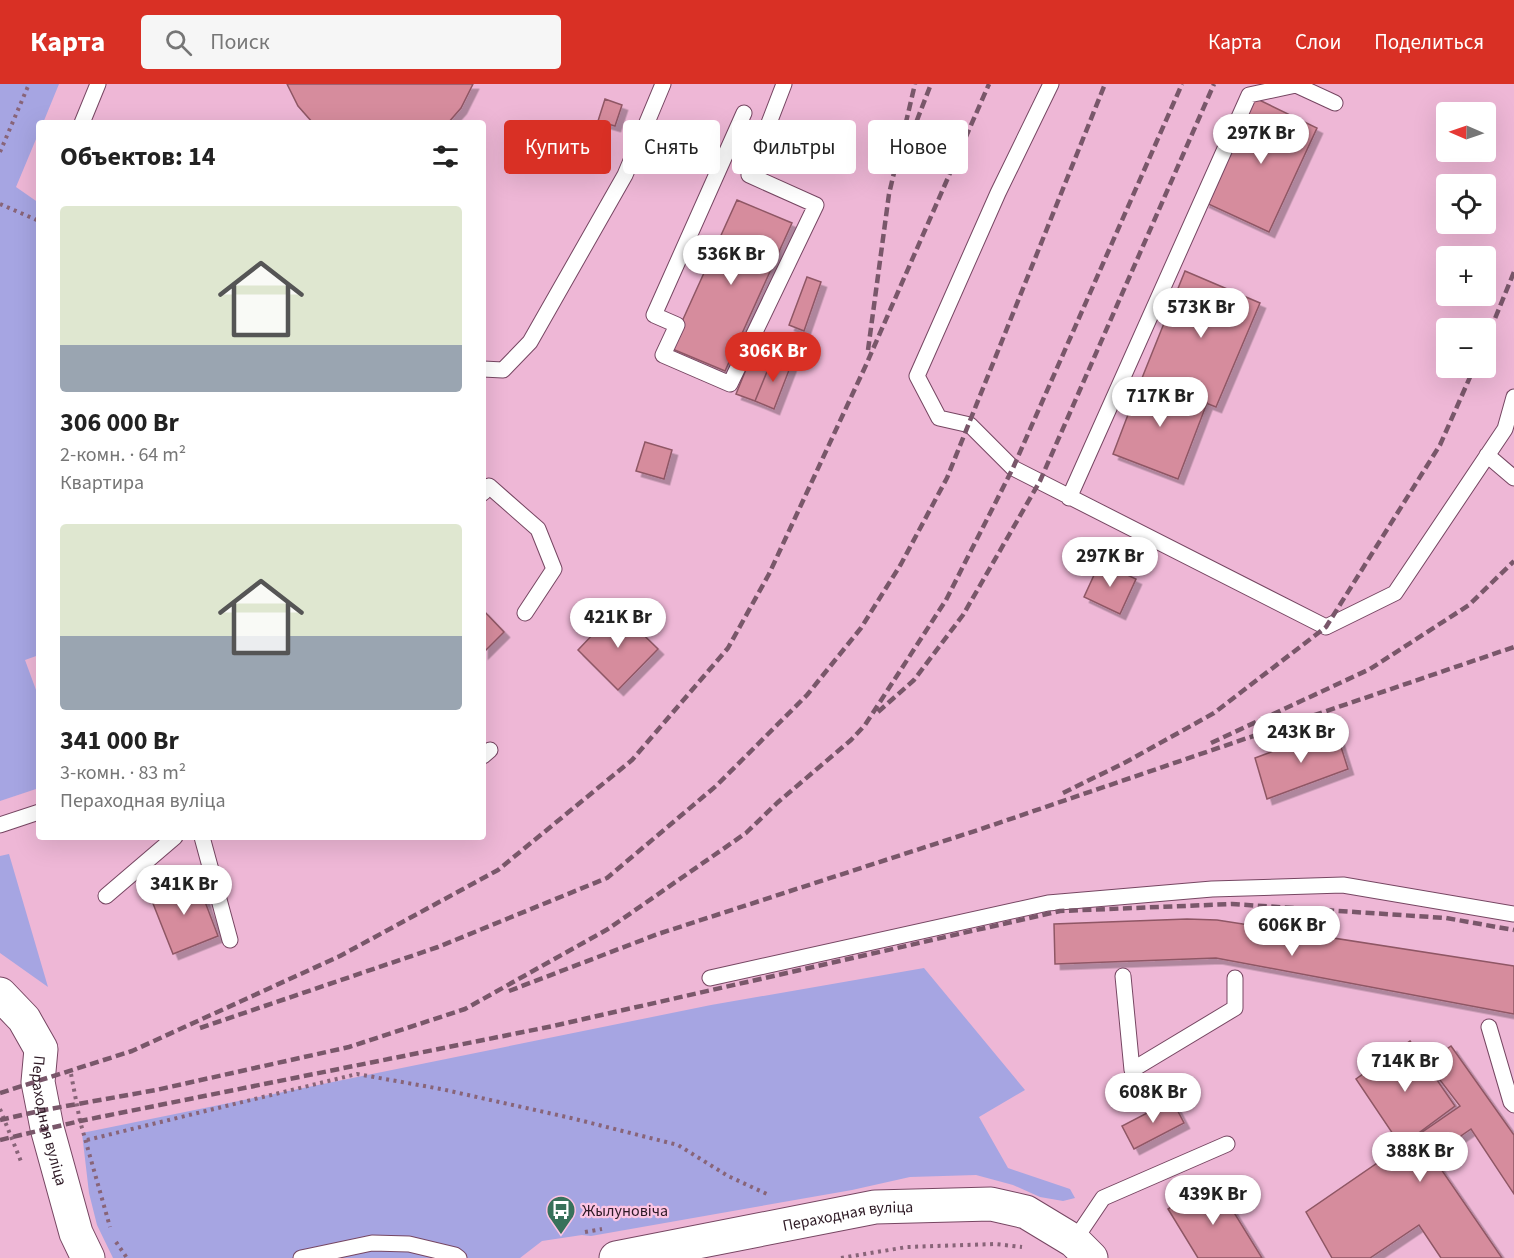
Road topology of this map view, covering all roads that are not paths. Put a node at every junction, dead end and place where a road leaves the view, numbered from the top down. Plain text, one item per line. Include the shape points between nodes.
1 (98, 84) edge
2 (663, 84) edge
3 (784, 84) edge
4 (1051, 84) edge
5 (1335, 103) dead end
6 (744, 113) dead end
7 (83, 120) edge
8 (486, 369) edge
9 (1514, 397) edge
10 (1487, 455) junction
11 (1514, 478) edge
12 (486, 489) edge
13 (1069, 498) junction
14 (525, 613) dead end
15 (36, 813) edge
16 (0, 825) edge
17 (171, 840) edge
18 (203, 840) edge
19 (106, 896) dead end
20 (1514, 914) edge
21 (231, 940) dead end
22 (1123, 976) dead end
23 (710, 978) dead end
24 (1235, 978) dead end
25 (0, 994) edge
26 (1489, 1027) dead end
27 (1514, 1105) edge
28 (1227, 1144) dead end
29 (1083, 1249) edge
30 (88, 1258) edge
31 (301, 1258) edge
32 (459, 1258) edge
33 (616, 1258) edge

1 - 7 lane
2 - 8 lane via 625,175 530,342 503,370
3 - 6 lane via 749,175 816,205 730,384 663,355 677,325 654,315
4 - 13 lane via 917,376 939,418 969,425 1013,468
5 - 13 lane via 1296,85 1249,95
9 - 10 lane via 1505,429
10 - 11 lane
10 - 13 lane via 1395,593 1326,627
12 - 14 lane via 538,528 554,569
15 - 16 lane
17 - 19 lane
18 - 21 lane
20 - 23 lane via 1343,885 1212,889 1048,903
22 - 24 lane via 1132,1070 1236,1008
25 - 30 street, Пераходная вуліца via 24,1019 41,1049 38,1082 47,1128 76,1233
26 - 27 lane
28 - 29 lane via 1103,1197
29 - 33 street, Пераходная вуліца via 1026,1212 991,1204 875,1207
31 - 32 lane via 372,1243 409,1244

